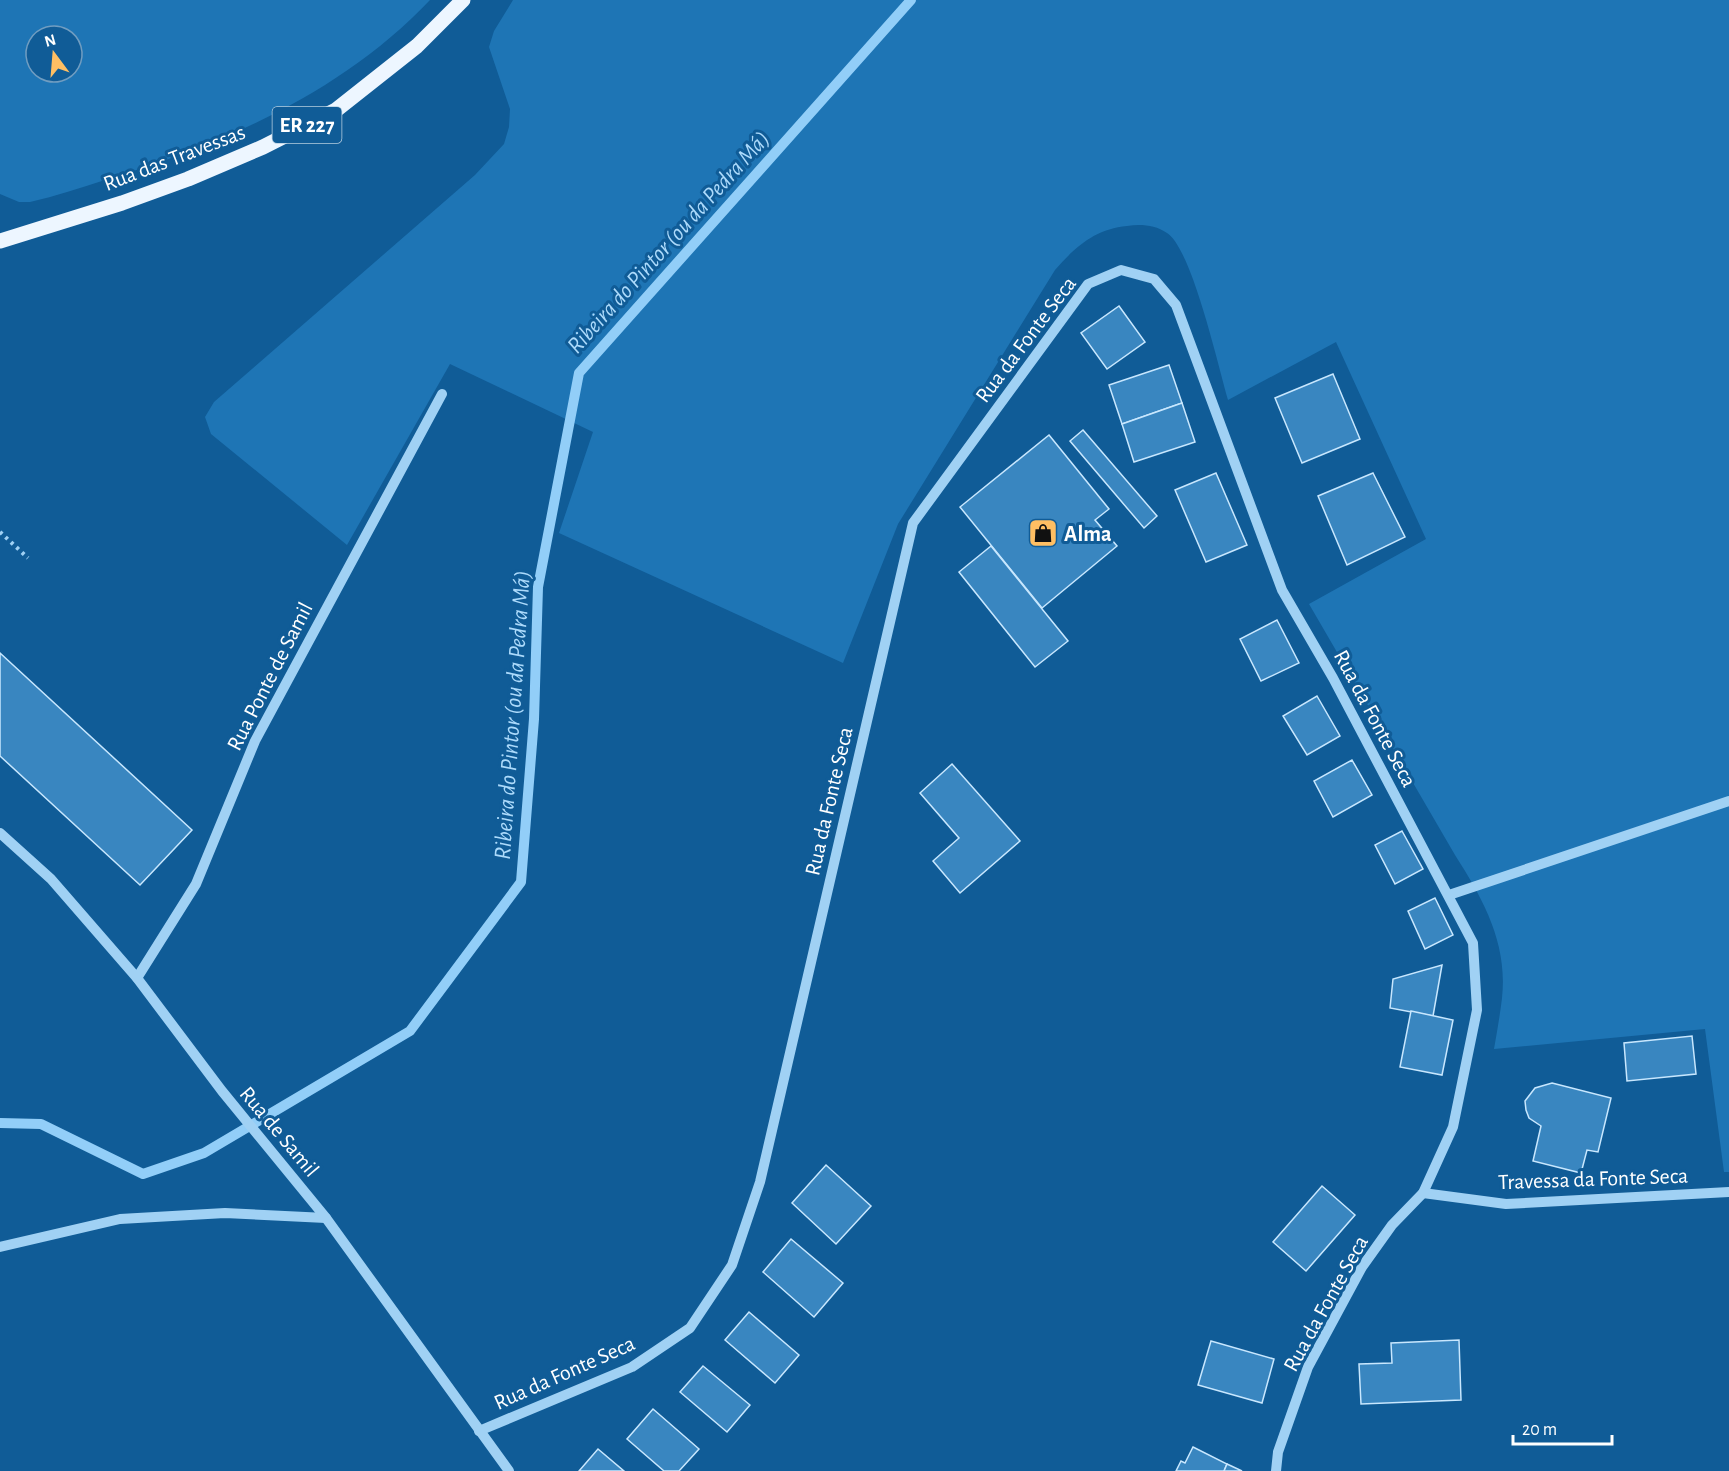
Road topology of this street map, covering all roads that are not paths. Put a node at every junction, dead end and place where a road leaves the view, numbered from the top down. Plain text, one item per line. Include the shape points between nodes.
1 (463, 0) edge
2 (0, 241) edge
3 (442, 394) dead end
4 (1729, 801) edge
5 (0, 833) edge
6 (1449, 895) junction
7 (137, 978) junction
8 (1729, 1192) edge
9 (1423, 1193) junction
10 (326, 1218) junction
11 (0, 1247) edge
12 (479, 1431) junction
13 (509, 1471) edge
14 (1276, 1471) edge

1 - 2 main road, Rua das Travessas / ER 227 via 417,46 336,110 188,179
3 - 7 street, Rua Ponte de Samil via 255,741 196,884
4 - 6 street
5 - 7 street, Rua de Samil via 51,879
6 - 9 street, Rua da Fonte Seca via 1473,943 1477,1010 1453,1127
6 - 12 street, Rua da Fonte Seca via 1282,590 1176,305 1154,279 1121,270 1088,284 913,523 760,1182 732,1265 690,1328 632,1367
7 - 10 street, Rua de Samil via 222,1091
8 - 9 street, Travessa da Fonte Seca via 1506,1204
9 - 14 street, Rua da Fonte Seca via 1392,1225 1362,1267 1308,1367 1278,1452
10 - 11 street via 225,1213 120,1219
10 - 12 street, Rua de Samil
12 - 13 street, Rua de Samil

